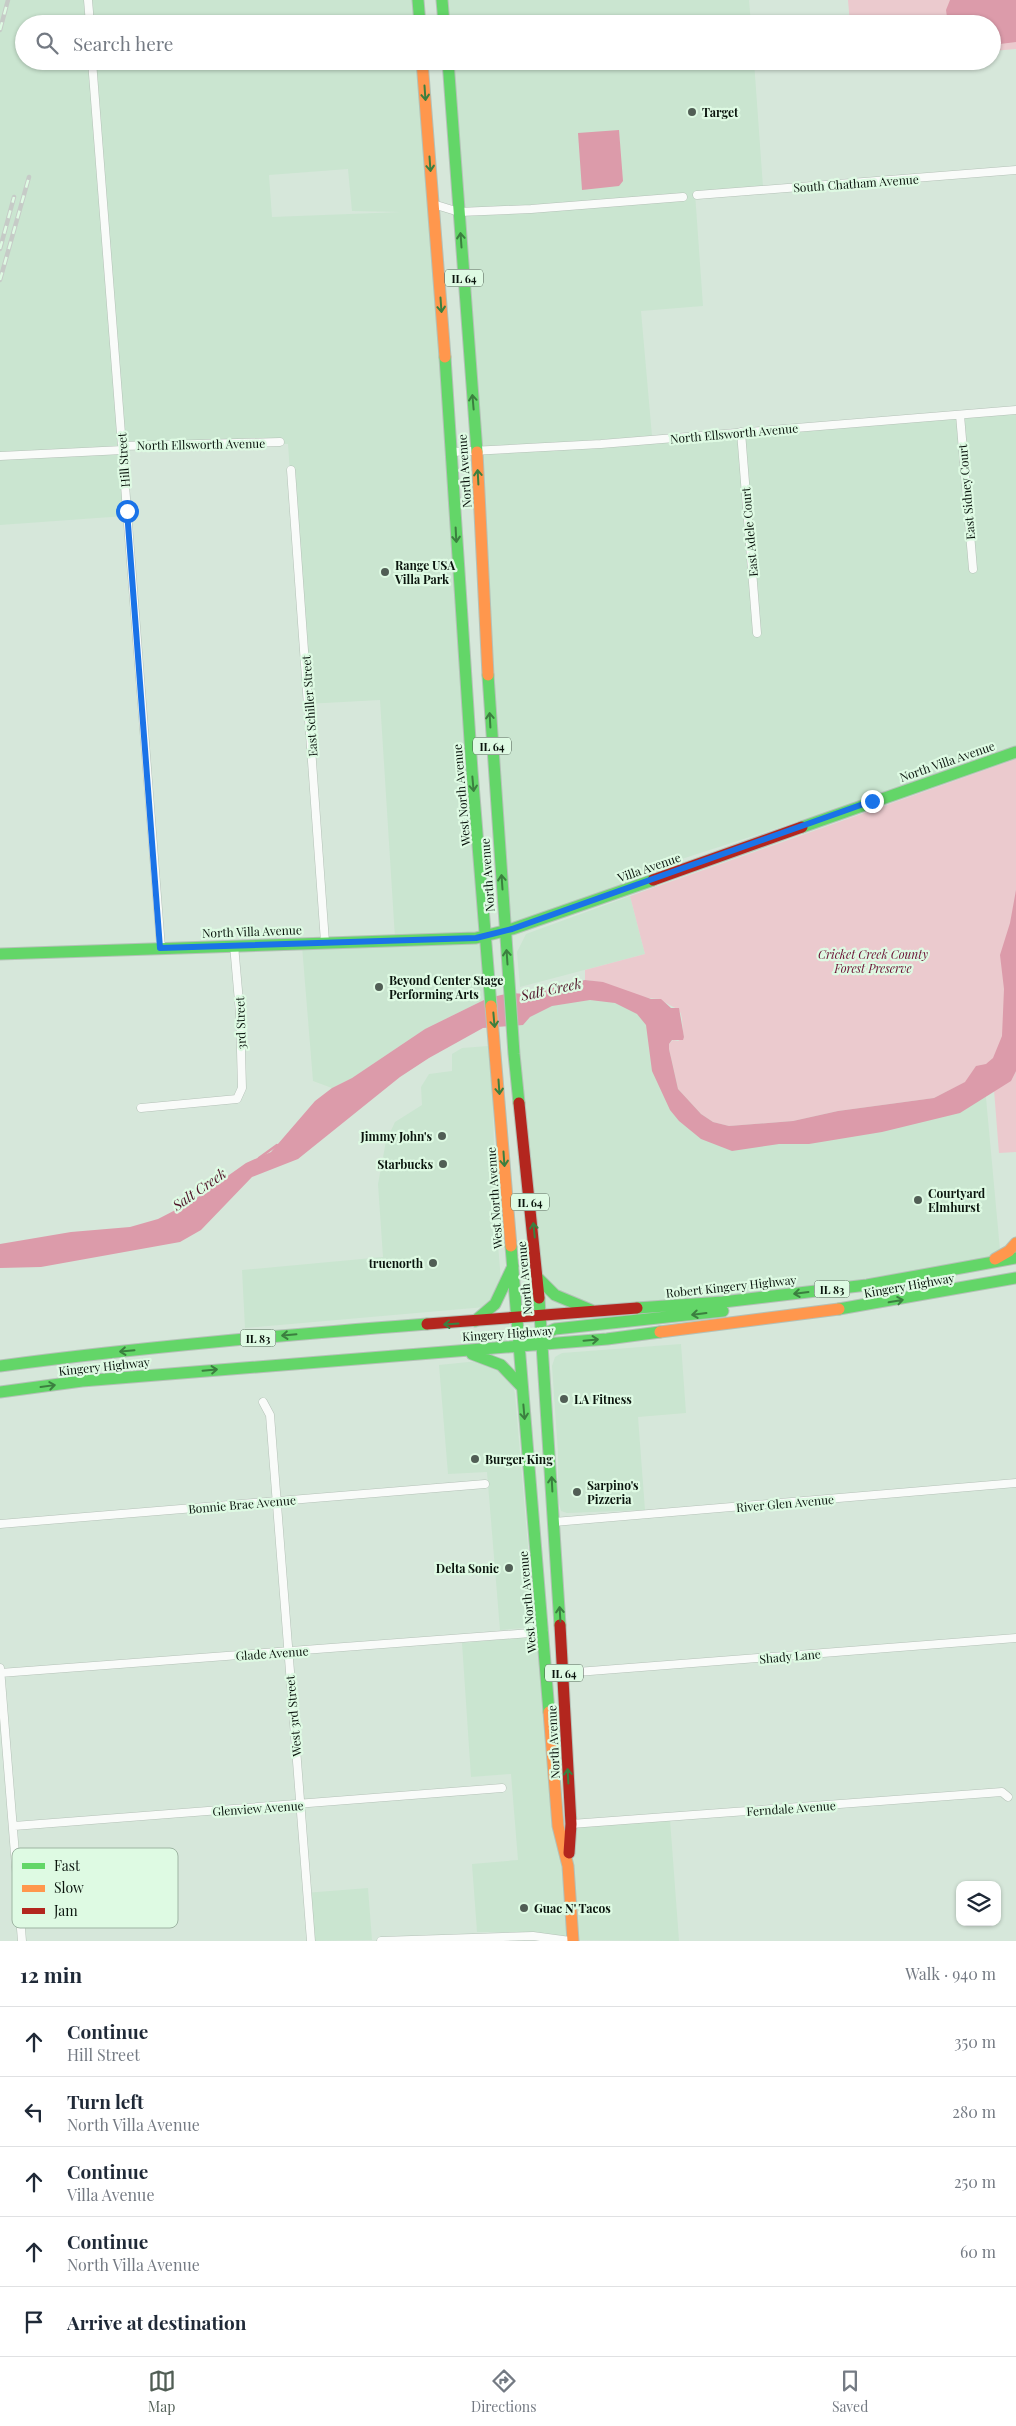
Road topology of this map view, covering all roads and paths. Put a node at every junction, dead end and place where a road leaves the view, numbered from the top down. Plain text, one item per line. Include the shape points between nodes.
1 (88, 0) edge
2 (418, 0) edge
3 (442, 0) edge
4 (89, 15) edge
5 (419, 15) edge
6 (443, 15) edge
7 (93, 70) edge
8 (423, 70) edge
9 (449, 70) edge
10 (1016, 170) edge
11 (697, 195) dead end
12 (683, 197) dead end
13 (433, 204) junction
14 (459, 212) junction
15 (1016, 410) edge
16 (960, 415) junction
17 (741, 432) junction
18 (280, 442) dead end
19 (122, 448) junction
20 (477, 451) junction
21 (452, 452) junction
22 (0, 456) edge
23 (290, 470) dead end
24 (973, 569) dead end
25 (757, 633) dead end
26 (1016, 752) edge
27 (802, 825) joint
28 (505, 931) junction
29 (487, 935) junction
30 (325, 942) junction
31 (234, 945) junction
32 (160, 948) junction
33 (0, 954) edge
34 (141, 1108) dead end
35 (1016, 1243) edge
36 (1016, 1258) edge
37 (987, 1263) junction
38 (513, 1266) junction
39 (538, 1278) junction
40 (1016, 1278) edge
41 (779, 1296) junction
42 (596, 1312) junction
43 (541, 1316) junction
44 (517, 1317) junction
45 (472, 1322) junction
46 (543, 1339) junction
47 (518, 1346) junction
48 (460, 1350) junction
49 (0, 1366) edge
50 (522, 1388) junction
51 (0, 1392) edge
52 (263, 1402) dead end
53 (1016, 1483) edge
54 (485, 1484) dead end
55 (276, 1502) junction
56 (554, 1522) junction
57 (0, 1524) edge
58 (544, 1632) junction
59 (1016, 1638) edge
60 (288, 1652) junction
61 (0, 1668) edge
62 (0, 1673) edge
63 (564, 1673) junction
64 (502, 1788) dead end
65 (1008, 1797) dead end
66 (301, 1805) junction
67 (571, 1824) junction
68 (14, 1826) junction
69 (16, 1848) edge
70 (568, 1866) junction
71 (21, 1928) edge
72 (22, 1941) edge
73 (311, 1941) edge
74 (381, 1941) edge
75 (572, 1941) edge

1 - 4 street
2 - 5 main road
3 - 6 main road
7 - 19 street, Hill Street
8 -> 13 main road, North Avenue / IL 64
9 - 14 main road, North Avenue / IL 64
10 - 11 street, South Chatham Avenue
12 - 14 street
13 - 14 street
13 -> 21 main road, North Avenue / IL 64
20 -> 14 main road, North Avenue / IL 64
15 - 16 street, North Ellsworth Avenue
16 - 17 street, North Ellsworth Avenue
16 - 24 street, East Sidney Court
17 - 20 street, North Ellsworth Avenue
17 - 25 street, East Adele Court
18 - 19 street, North Ellsworth Avenue
19 - 22 street, North Ellsworth Avenue
19 - 32 street, Hill Street
20 - 21 street, North Ellsworth Avenue
28 -> 20 main road, North Avenue / IL 64 via 490,723
21 -> 29 main road, West North Avenue / IL 64 via 472,771
23 - 30 street, East Schiller Street
26 - 27 main road, North Villa Avenue
27 - 28 main road, Villa Avenue via 678,872
28 - 29 main road, North Villa Avenue
39 -> 28 main road, North Avenue / IL 64 via 514,1054
29 - 30 main road, North Villa Avenue via 468,939
29 -> 38 main road, West North Avenue / IL 64
30 - 31 main road, North Villa Avenue
31 - 32 main road, North Villa Avenue
31 - 34 street, 3rd Street via 242,1070 242,1088 237,1099
32 - 33 main road, North Villa Avenue
35 - 37 main road via 1009,1251
36 - 37 main road, Robert Kingery Highway / IL 83
37 -> 41 main road, Robert Kingery Highway / IL 83 via 867,1285
38 - 44 main road, West North Avenue / IL 64
38 - 45 main road via 497,1302 485,1316
39 - 42 main road via 563,1300
39 - 43 main road, North Avenue / IL 64
46 -> 40 main road, Kingery Highway / IL 83 via 727,1325 856,1308
41 - 42 main road, Robert Kingery Highway / IL 83
41 -> 46 main road via 753,1308 556,1329
42 - 43 main road, Kingery Highway / IL 83
43 - 44 main road, Kingery Highway / IL 83
43 - 46 main road, North Avenue / IL 64
44 - 45 main road, Kingery Highway / IL 83
44 - 47 main road, West North Avenue / IL 64
45 -> 49 main road, Kingery Highway / IL 83 via 296,1334
46 - 47 main road, Kingery Highway / IL 83
56 -> 46 main road, North Avenue / IL 64
47 - 48 main road, Kingery Highway / IL 83
47 - 50 main road, West North Avenue / IL 64
48 - 50 main road via 498,1362
51 -> 48 main road, Kingery Highway / IL 83 via 82,1381
50 -> 58 main road, West North Avenue / IL 64
52 - 55 street, West 3rd Street via 270,1415
53 - 56 street, River Glen Avenue
54 - 55 street, Bonnie Brae Avenue
55 - 57 street, Bonnie Brae Avenue
55 - 60 street, West 3rd Street
63 -> 56 main road, North Avenue / IL 64
58 - 60 street, Glade Avenue
58 - 70 main road, West North Avenue / IL 64 via 558,1826
59 - 63 street, Shady Lane
60 - 62 street, Glade Avenue
60 - 66 street, West 3rd Street
61 - 62 street
62 - 68 street
67 -> 63 main road, North Avenue / IL 64
64 - 66 street, Glenview Avenue
65 - 67 street, Ferndale Avenue via 1002,1792
66 - 68 street, Glenview Avenue
66 - 73 street, West 3rd Street
67 - 70 main road, North Avenue / IL 64
68 - 69 street
70 - 75 main road, West North Avenue / IL 64
71 - 72 street
74 - 75 street via 533,1936

